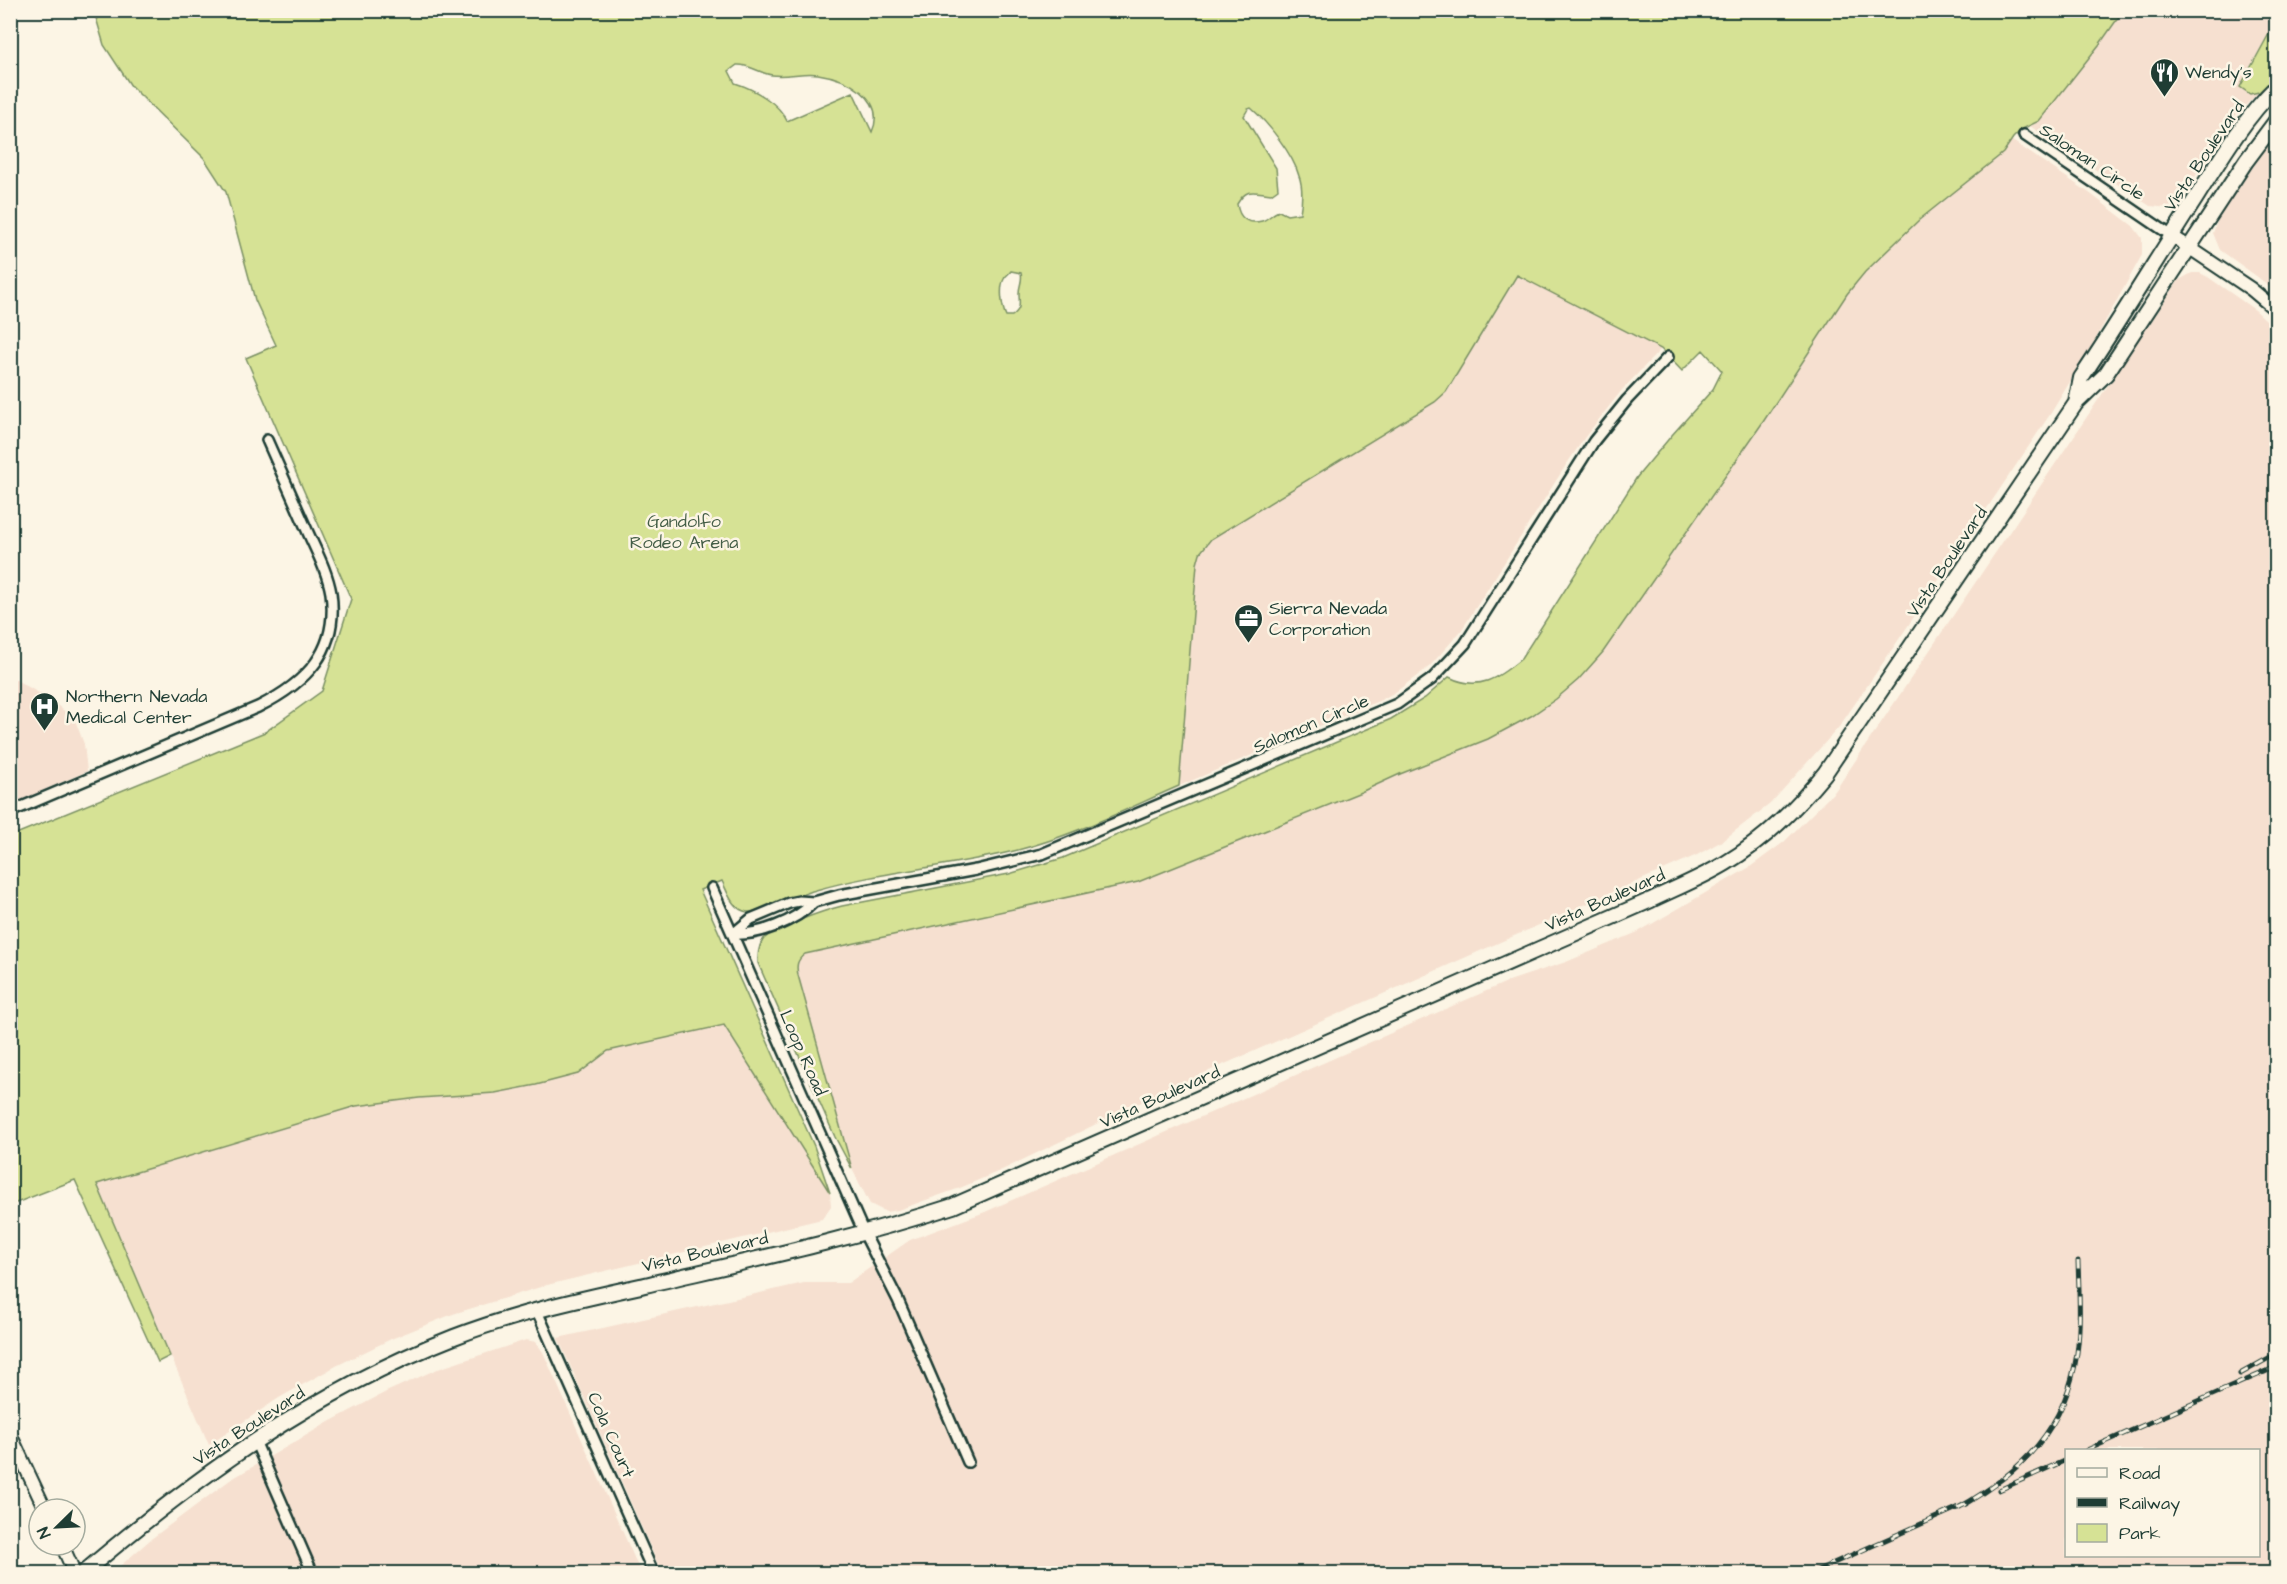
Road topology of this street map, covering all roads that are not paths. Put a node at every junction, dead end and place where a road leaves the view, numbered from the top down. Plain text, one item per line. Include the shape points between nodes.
1 (2277, 87) edge
2 (2277, 121) edge
3 (2024, 135) dead end
4 (2172, 236) junction
5 (2189, 247) junction
6 (2277, 310) edge
7 (1668, 357) dead end
8 (2076, 403) junction
9 (267, 440) dead end
10 (10, 812) edge
11 (712, 888) dead end
12 (814, 902) junction
13 (733, 934) junction
14 (864, 1233) junction
15 (537, 1311) junction
16 (10, 1434) edge
17 (255, 1441) junction
18 (968, 1462) dead end
19 (39, 1497) edge
20 (67, 1557) edge
21 (75, 1574) edge
22 (82, 1574) edge
23 (313, 1574) edge
24 (654, 1574) edge

1 - 4 main road, Vista Boulevard via 2235,137
2 - 5 main road, Vista Boulevard
3 - 4 street, Saloman Circle
4 - 5 street
4 - 8 main road, Vista Boulevard via 2081,378
5 - 6 street
5 - 8 main road, Vista Boulevard via 2106,374
7 - 12 street, Salomon Circle via 1594,441 1465,644 1432,679 1397,704 1042,854
8 - 14 main road, Vista Boulevard via 1825,773 1779,824 1742,853 1651,900 998,1188
9 - 10 street via 331,592 330,627 312,669 290,689 258,706
11 - 13 street, Loop Road
12 - 13 street, Salomon Circle via 789,903 752,919
12 - 13 street, Salomon Circle via 806,911 758,932
13 - 14 street, Loop Road
14 - 15 main road, Vista Boulevard
14 - 18 street, Loop Road via 898,1300
15 - 17 main road, Vista Boulevard via 455,1337 397,1361 351,1383
15 - 24 street, Cola Court
16 - 19 street
17 - 22 main road, Vista Boulevard via 170,1501
17 - 23 street
20 - 21 street

